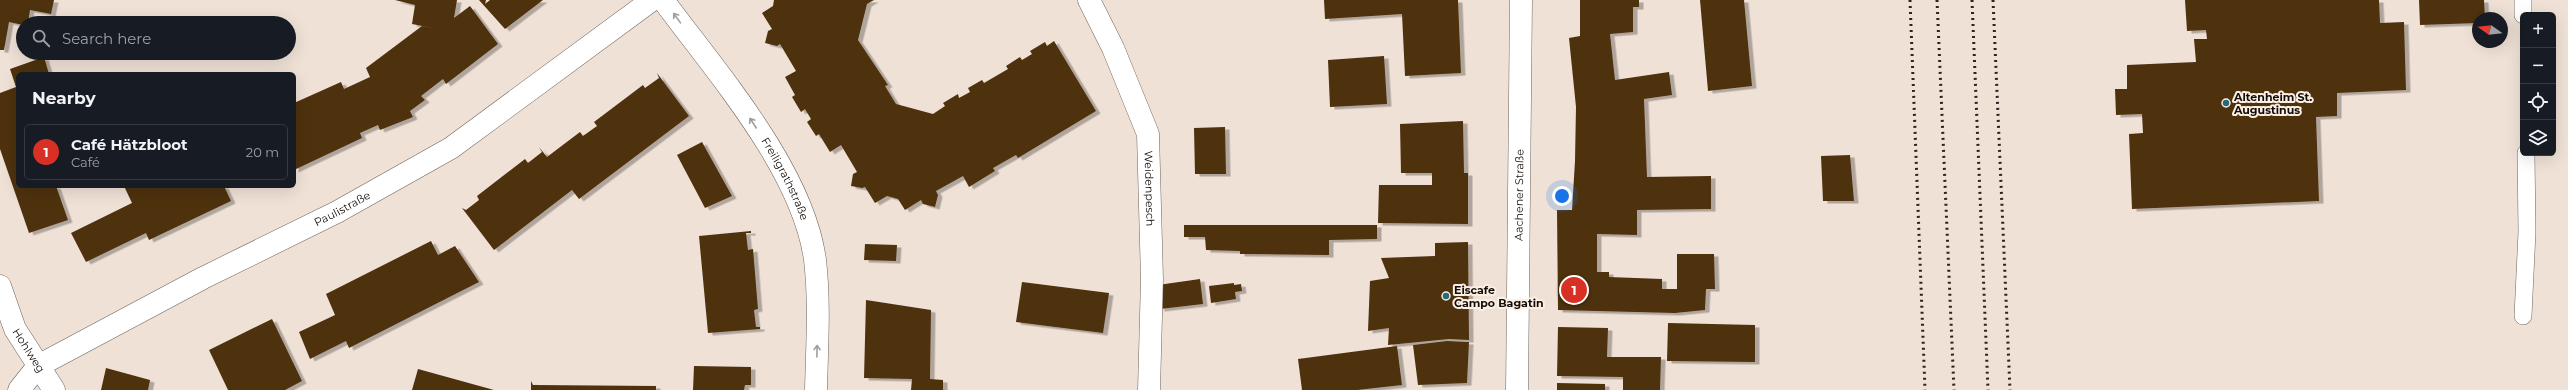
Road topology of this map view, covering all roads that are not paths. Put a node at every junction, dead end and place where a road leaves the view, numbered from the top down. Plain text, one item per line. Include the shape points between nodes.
1 (652, 0) edge
2 (664, 0) edge
3 (1089, 0) edge
4 (1521, 0) edge
5 (2523, 0) edge
6 (2524, 12) edge
7 (2526, 156) edge
8 (0, 286) edge
9 (2523, 316) dead end
10 (38, 366) junction
11 (19, 390) edge
12 (54, 390) edge
13 (816, 390) edge
14 (1149, 390) edge
15 (1517, 390) edge

1 - 10 street, Paulistraße via 451,148 336,212 203,278
13 -> 2 street, Freiligrathstraße via 815,259 803,215 785,174 752,120
3 - 14 street, Weidenpesch via 1113,48 1148,134 1152,266
4 - 15 street, Aachener Straße
5 - 6 lane
7 - 9 lane via 2528,232
8 - 10 street, Hohlweg via 15,329
10 - 11 street, Paulistraße
10 - 12 street, Hohlweg

